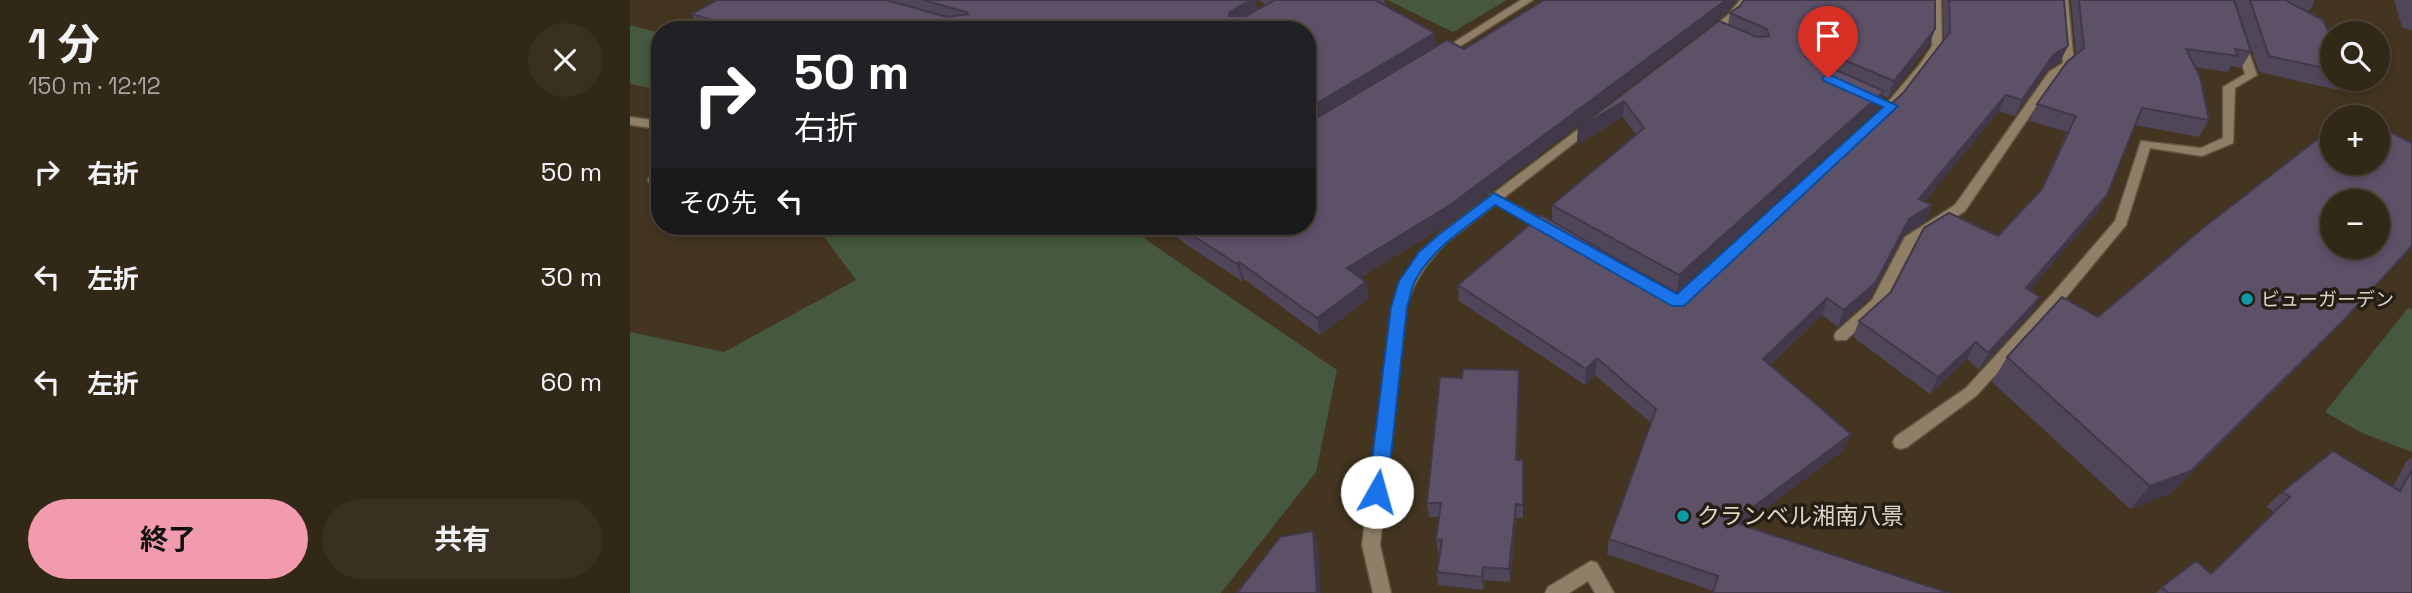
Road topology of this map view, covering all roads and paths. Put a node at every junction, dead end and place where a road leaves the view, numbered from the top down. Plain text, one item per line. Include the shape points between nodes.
1 (1528, 0) edge
2 (1745, 0) edge
3 (1936, 0) edge
4 (2063, 0) edge
5 (2235, 25) edge
6 (1693, 47) edge
7 (1423, 65) edge
8 (1884, 107) edge
9 (1604, 114) edge
10 (630, 121) edge
11 (651, 124) edge
12 (1494, 198) junction
13 (1563, 237) edge
14 (1841, 336) dead end
15 (1901, 442) dead end
16 (1382, 593) edge
17 (1554, 593) edge
18 (1605, 593) edge

1 - 7 street
2 - 6 street via 1720,32
3 - 8 street via 1937,46
4 - 14 street via 2069,64 2053,75 1959,208 1910,240 1877,303
5 - 15 street via 2251,75 2229,87 2229,140 2202,152 2145,145 2121,222 1971,392
9 - 12 street
10 - 11 street
12 - 13 street
12 - 16 street via 1433,248 1407,281 1399,307 1371,545
17 - 18 street via 1591,569

